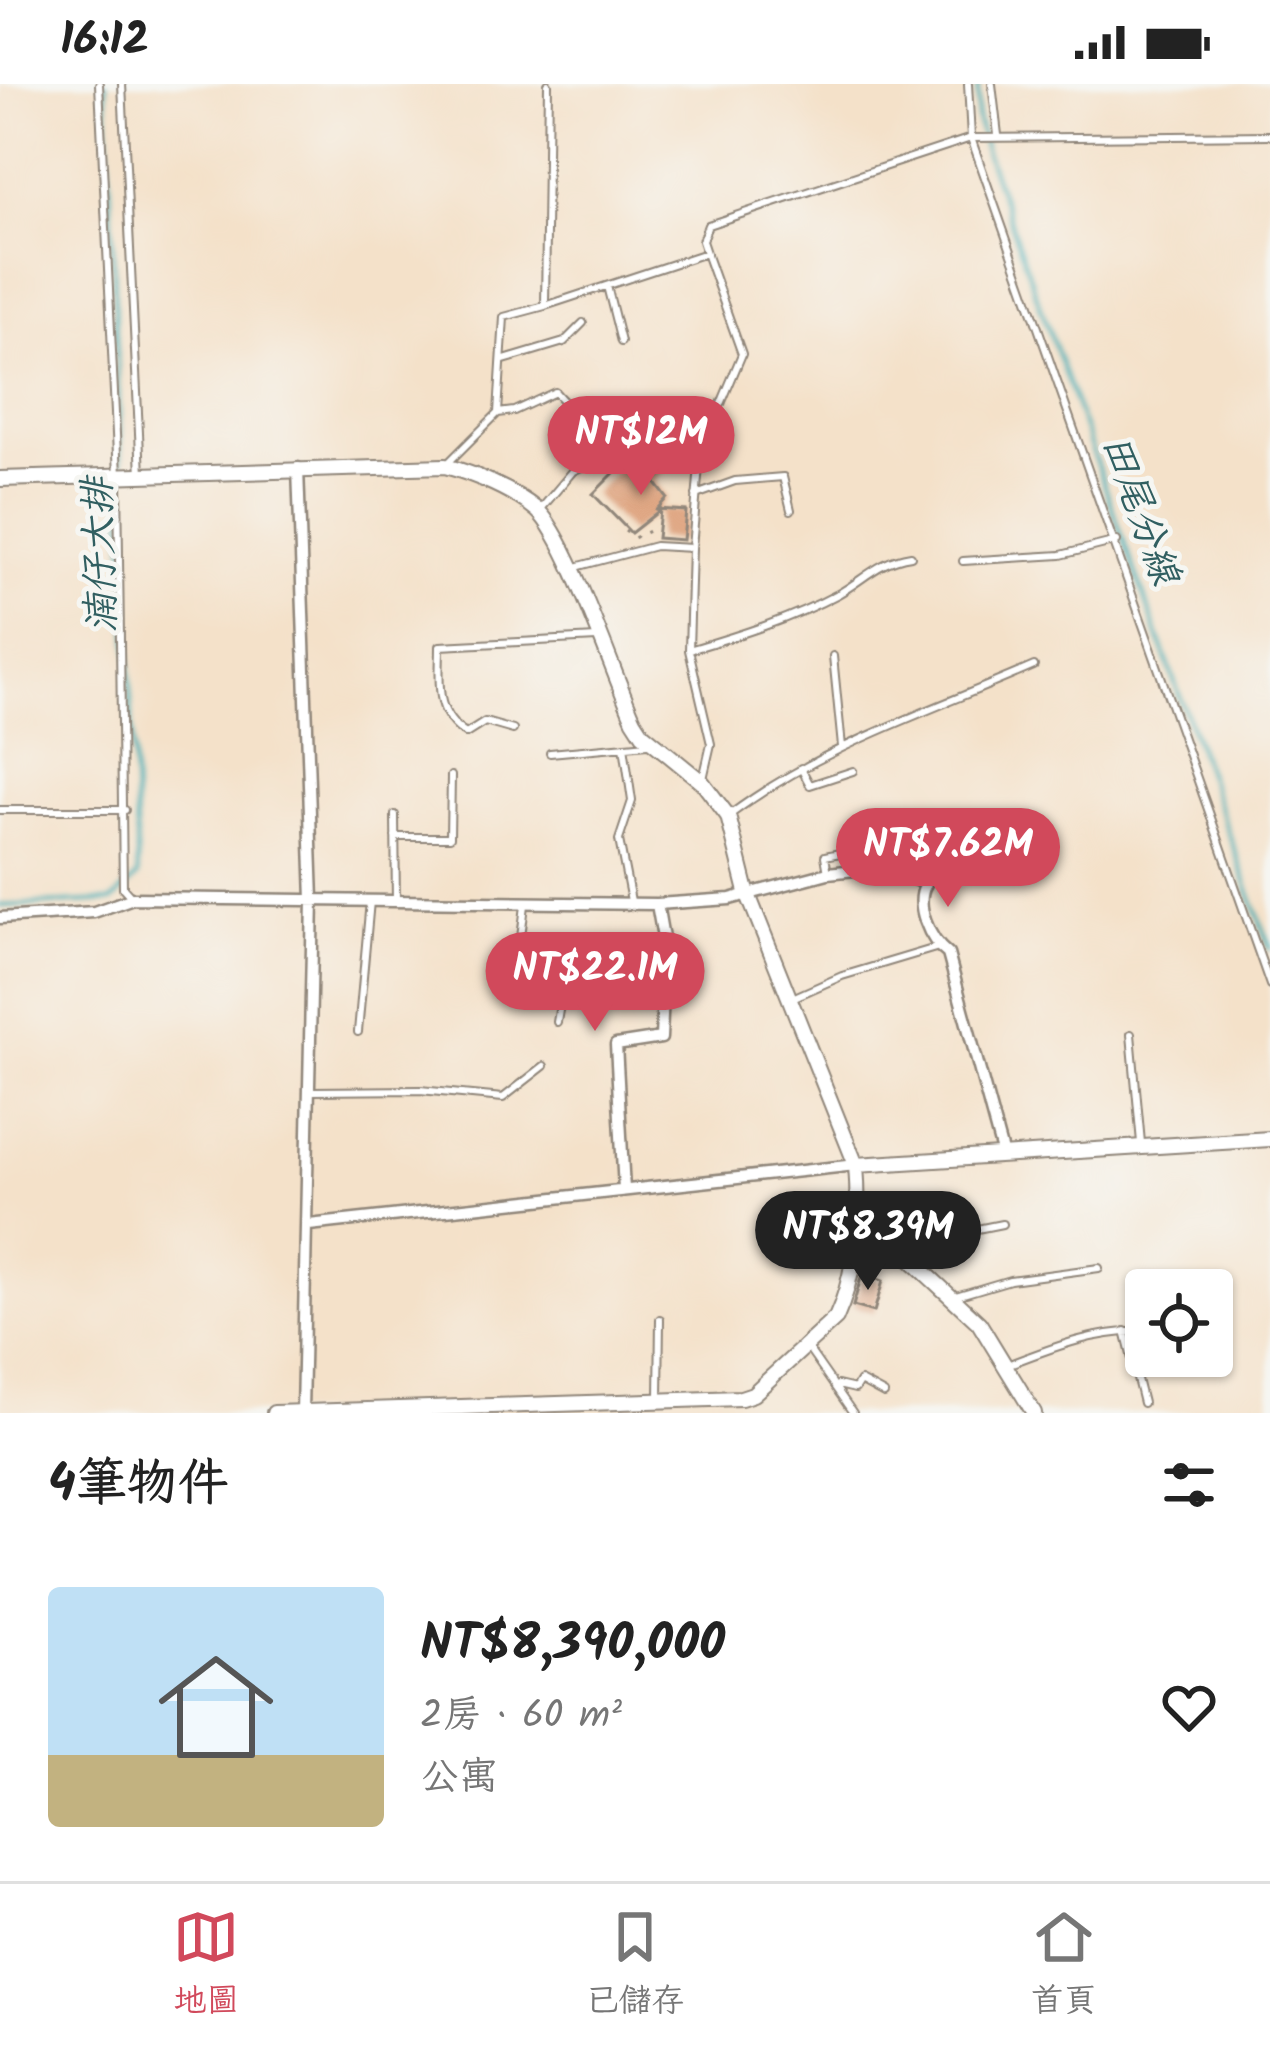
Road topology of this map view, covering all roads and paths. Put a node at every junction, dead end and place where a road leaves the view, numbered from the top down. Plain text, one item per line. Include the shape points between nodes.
1 (99, 84) edge
2 (122, 84) edge
3 (548, 84) edge
4 (968, 84) edge
5 (992, 84) edge
6 (998, 135) junction
7 (1270, 135) edge
8 (971, 138) junction
9 (706, 253) junction
10 (607, 286) junction
11 (545, 307) junction
12 (583, 323) dead end
13 (621, 342) dead end
14 (503, 360) junction
15 (585, 402) dead end
16 (497, 412) junction
17 (614, 443) dead end
18 (446, 466) junction
19 (298, 468) junction
20 (127, 474) junction
21 (0, 479) edge
22 (696, 495) junction
23 (791, 510) dead end
24 (538, 511) junction
25 (653, 529) dead end
26 (625, 531) dead end
27 (1117, 542) junction
28 (692, 548) junction
29 (911, 556) dead end
30 (571, 558) junction
31 (963, 561) dead end
32 (597, 638) junction
33 (689, 650) junction
34 (833, 656) dead end
35 (1034, 666) dead end
36 (513, 730) dead end
37 (654, 744) junction
38 (623, 746) junction
39 (842, 747) junction
40 (550, 753) dead end
41 (801, 767) junction
42 (853, 771) dead end
43 (451, 776) dead end
44 (702, 782) junction
45 (0, 810) edge
46 (125, 810) junction
47 (395, 814) dead end
48 (728, 816) junction
49 (914, 820) dead end
50 (1019, 824) dead end
51 (395, 837) junction
52 (850, 851) dead end
53 (829, 874) junction
54 (910, 878) junction
55 (926, 884) junction
56 (747, 892) junction
57 (133, 898) junction
58 (313, 900) junction
59 (370, 901) junction
60 (396, 902) junction
61 (631, 904) junction
62 (657, 904) junction
63 (525, 905) junction
64 (0, 918) edge
65 (939, 947) junction
66 (1270, 985) edge
67 (790, 999) junction
68 (556, 1022) dead end
69 (358, 1032) dead end
70 (1131, 1034) dead end
71 (544, 1066) dead end
72 (311, 1091) junction
73 (1270, 1139) edge
74 (1141, 1147) junction
75 (1003, 1156) junction
76 (856, 1165) junction
77 (624, 1190) junction
78 (860, 1212) junction
79 (309, 1225) junction
80 (1002, 1225) dead end
81 (914, 1260) junction
82 (1100, 1268) dead end
83 (956, 1296) junction
84 (660, 1319) dead end
85 (1125, 1331) edge
86 (807, 1346) junction
87 (1007, 1365) junction
88 (1136, 1377) edge
89 (838, 1385) junction
90 (884, 1394) dead end
91 (659, 1401) junction
92 (1143, 1403) dead end
93 (679, 1407) edge
94 (302, 1412) edge
95 (274, 1413) edge
96 (853, 1413) edge
97 (1034, 1413) edge

1 - 20 lane
2 - 20 lane
3 - 11 lane
4 - 8 lane
5 - 6 lane
6 - 7 lane
6 - 8 lane
8 - 9 lane via 708,225
8 - 27 lane
9 - 10 lane
9 - 22 lane via 742,354 700,454
10 - 11 lane
10 - 13 lane
11 - 14 lane via 504,316
12 - 14 lane via 564,341
14 - 16 lane
15 - 16 lane via 567,405 555,392
16 - 18 lane
17 - 24 lane via 573,471
18 - 19 street
18 - 24 street
19 - 20 street
19 - 58 street
20 - 21 street
20 - 46 lane
22 - 23 lane via 783,477
22 - 28 lane
24 - 30 street
25 - 26 path via 634,538
27 - 31 lane via 1061,555
27 - 66 lane
28 - 30 lane
28 - 33 lane
29 - 33 lane via 884,560 840,593 753,632
30 - 32 street
32 - 36 lane via 440,646 448,722 466,734 484,722
32 - 37 street via 634,720
33 - 44 lane via 711,744
34 - 39 lane
35 - 39 lane
37 - 38 lane
37 - 44 street
38 - 40 lane
38 - 61 lane via 632,801 619,840
39 - 41 lane
41 - 42 lane via 809,785
41 - 48 lane
43 - 51 lane via 451,837
44 - 48 street
45 - 46 lane
46 - 57 lane via 123,888
47 - 51 lane
48 - 56 street
49 - 54 lane
50 - 55 lane
51 - 60 lane
52 - 53 lane via 825,856
53 - 54 street via 881,868
53 - 56 street
54 - 55 street
55 - 65 street via 921,907
56 - 62 street
56 - 67 street
57 - 58 street
57 - 64 street via 94,912
58 - 59 street
58 - 72 street
59 - 60 street
59 - 69 lane
60 - 63 street
61 - 62 street
61 - 63 street
62 - 77 street via 665,949 661,1038 616,1045
63 - 68 lane via 515,986 562,993
65 - 67 lane
65 - 75 street via 948,954
67 - 76 street
70 - 74 lane
71 - 72 lane via 503,1098
72 - 79 street
73 - 74 street
74 - 75 street
75 - 76 street
76 - 77 street
76 - 78 street
77 - 79 street
78 - 81 street
78 - 86 street via 843,1302
79 - 94 street
80 - 81 lane via 952,1234
81 - 83 street
82 - 83 lane
83 - 87 street
84 - 91 lane
85 - 87 lane
86 - 89 lane
86 - 93 street via 754,1394
87 - 97 street
88 - 92 lane
89 - 90 lane via 860,1381
89 - 96 lane
91 - 93 street
91 - 94 street
94 - 95 street

